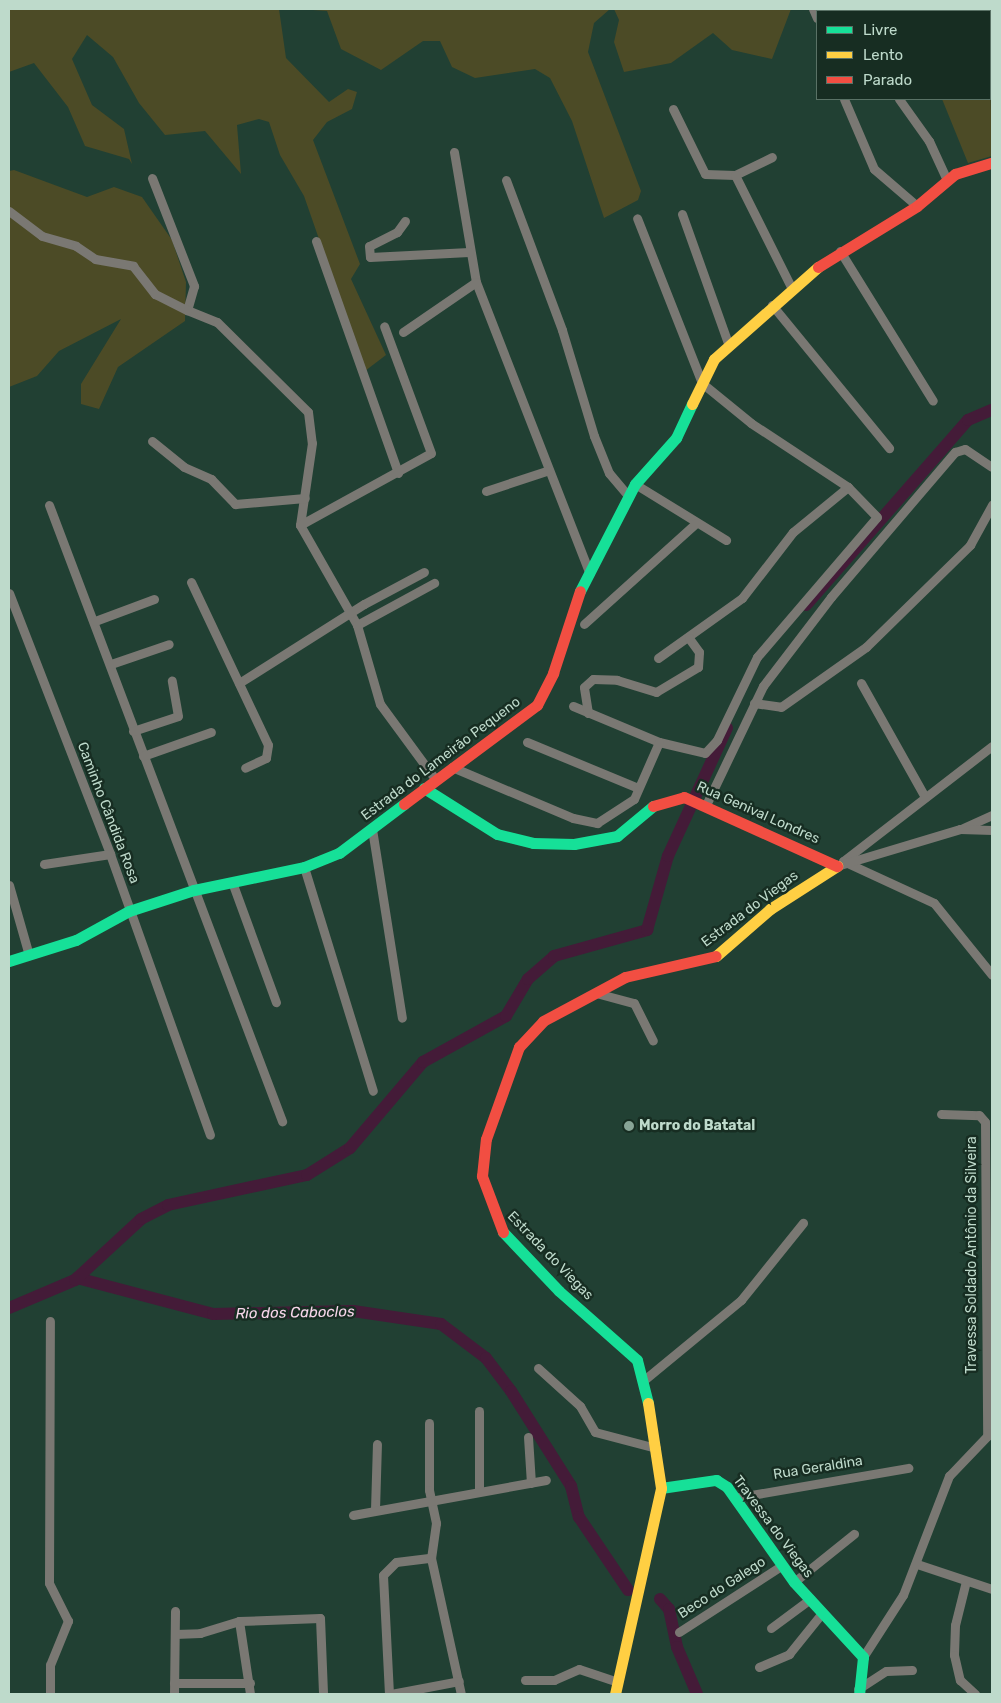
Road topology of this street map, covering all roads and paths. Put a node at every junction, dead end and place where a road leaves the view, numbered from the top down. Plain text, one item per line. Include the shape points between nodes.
1 (844, 100) edge
2 (900, 100) edge
3 (673, 109) dead end
4 (454, 152) dead end
5 (772, 157) dead end
6 (992, 163) edge
7 (735, 175) junction
8 (152, 178) dead end
9 (506, 180) dead end
10 (947, 180) junction
11 (917, 206) junction
12 (9, 211) edge
13 (682, 214) dead end
14 (637, 218) dead end
15 (405, 221) dead end
16 (316, 241) dead end
17 (840, 250) junction
18 (469, 252) junction
19 (476, 282) junction
20 (791, 288) junction
21 (772, 305) junction
22 (187, 310) junction
23 (384, 326) dead end
24 (403, 332) dead end
25 (728, 343) junction
26 (702, 383) junction
27 (932, 401) dead end
28 (152, 441) dead end
29 (889, 448) dead end
30 (992, 467) edge
31 (549, 470) junction
32 (398, 473) junction
33 (635, 484) junction
34 (848, 487) junction
35 (486, 491) dead end
36 (628, 496) junction
37 (305, 498) junction
38 (49, 505) dead end
39 (992, 505) edge
40 (696, 522) junction
41 (300, 525) junction
42 (726, 540) dead end
43 (424, 572) dead end
44 (590, 577) junction
45 (192, 582) dead end
46 (434, 584) dead end
47 (9, 593) edge
48 (154, 599) dead end
49 (351, 616) junction
50 (96, 620) junction
51 (584, 624) dead end
52 (357, 626) junction
53 (689, 638) junction
54 (169, 644) dead end
55 (658, 658) dead end
56 (111, 664) junction
57 (747, 676) junction
58 (172, 681) dead end
59 (239, 683) junction
60 (861, 683) dead end
61 (763, 686) junction
62 (754, 704) junction
63 (573, 706) dead end
64 (588, 713) junction
65 (133, 731) junction
66 (211, 732) dead end
67 (527, 742) dead end
68 (659, 742) junction
69 (992, 746) edge
70 (143, 756) junction
71 (452, 767) junction
72 (245, 768) dead end
73 (434, 779) junction
74 (424, 788) junction
75 (638, 788) junction
76 (925, 797) junction
77 (704, 805) junction
78 (992, 815) edge
79 (372, 829) junction
80 (960, 829) junction
81 (992, 830) edge
82 (110, 854) junction
83 (44, 864) dead end
84 (840, 865) junction
85 (304, 867) junction
86 (232, 882) junction
87 (9, 885) edge
88 (194, 890) junction
89 (129, 911) junction
90 (29, 955) junction
91 (9, 961) edge
92 (992, 975) edge
93 (596, 993) junction
94 (276, 1002) dead end
95 (402, 1018) dead end
96 (653, 1041) dead end
97 (373, 1091) dead end
98 (942, 1114) dead end
99 (282, 1121) dead end
100 (210, 1135) dead end
101 (803, 1223) dead end
102 (50, 1321) dead end
103 (538, 1368) dead end
104 (644, 1380) junction
105 (479, 1411) dead end
106 (429, 1424) dead end
107 (990, 1433) edge
108 (528, 1437) dead end
109 (377, 1444) dead end
110 (656, 1448) junction
111 (908, 1468) dead end
112 (546, 1480) dead end
113 (530, 1483) junction
114 (661, 1488) junction
115 (479, 1491) junction
116 (734, 1498) junction
117 (434, 1501) junction
118 (375, 1510) junction
119 (353, 1515) dead end
120 (854, 1534) dead end
121 (431, 1558) junction
122 (917, 1564) junction
123 (781, 1566) junction
124 (966, 1581) junction
125 (794, 1582) junction
126 (992, 1589) edge
127 (810, 1599) junction
128 (175, 1611) dead end
129 (822, 1613) junction
130 (239, 1621) junction
131 (771, 1628) dead end
132 (679, 1632) dead end
133 (175, 1634) junction
134 (863, 1657) junction
135 (759, 1667) dead end
136 (912, 1670) dead end
137 (525, 1680) dead end
138 (459, 1681) junction
139 (618, 1682) junction
140 (174, 1683) junction
141 (250, 1683) junction
142 (858, 1692) edge
143 (50, 1694) edge
144 (174, 1694) edge
145 (250, 1694) edge
146 (323, 1694) edge
147 (390, 1694) edge
148 (461, 1694) edge
149 (615, 1694) edge
150 (974, 1694) edge

1 - 11 street via 874,169
2 - 10 street via 929,141
3 - 7 street via 702,173
4 - 18 street
5 - 7 street
6 - 10 street, Estrada do Lameirão Pequeno via 964,170
7 - 20 street
8 - 22 street via 194,286
9 - 36 street via 562,330 594,436 609,473
10 - 11 street, Estrada do Lameirão Pequeno
11 - 17 street, Estrada do Lameirão Pequeno
12 - 22 street via 42,236 76,246 95,259 133,266 155,294
13 - 25 street
14 - 26 street
15 - 18 street via 397,232 369,246 370,257
16 - 32 street
17 - 20 street, Estrada do Lameirão Pequeno
17 - 27 street
18 - 19 street
19 - 24 street
19 - 31 street
20 - 21 street, Estrada do Lameirão Pequeno
21 - 25 street, Estrada do Lameirão Pequeno
21 - 29 street
22 - 37 street via 217,322 308,412 312,443
23 - 32 street via 431,453
25 - 26 street, Estrada do Lameirão Pequeno
26 - 33 street, Estrada do Lameirão Pequeno via 676,438
26 - 34 street via 751,423
28 - 37 street via 184,467 211,479 235,504
30 - 61 street via 965,449 955,452 793,643
31 - 35 street
31 - 44 street
32 - 41 street
33 - 36 street, Estrada do Lameirão Pequeno
33 - 40 street
34 - 53 street via 793,532 742,598
34 - 57 street via 873,508 876,522 758,657
36 - 44 street, Estrada do Lameirão Pequeno
37 - 41 street
38 - 50 street
39 - 62 street via 970,546 866,647 781,707
40 - 42 street
40 - 51 street
41 - 49 street
43 - 49 street via 364,604
44 - 71 street, Estrada do Lameirão Pequeno via 570,609 553,673 537,705
45 - 59 street
46 - 52 street
47 - 82 street, Caminho Cândida Rosa
48 - 50 street
49 - 52 street
49 - 59 street
50 - 56 street
52 - 73 street via 380,704
53 - 55 street
53 - 64 street via 699,652 698,667 656,692 617,680 593,679 584,688
54 - 56 street
56 - 65 street
57 - 61 street
57 - 68 street via 710,750 696,754
58 - 65 street via 178,716
59 - 72 street via 269,749 266,758
60 - 76 street
61 - 62 street
62 - 77 street
63 - 64 street
64 - 68 street
65 - 70 street
66 - 70 street
67 - 75 street
68 - 75 street
69 - 76 street, Estrada do Viegas
70 - 88 street
71 - 73 street, Estrada do Lameirão Pequeno
71 - 75 street via 586,822 607,820 618,813 634,799
73 - 74 street, Estrada do Lameirão Pequeno
74 - 77 street, Rua Genival Londres via 497,834 533,843 610,838 628,829 659,801 684,797
74 - 79 street, Estrada do Lameirão Pequeno
76 - 84 street, Estrada do Viegas via 849,854
77 - 84 street, Rua Genival Londres
78 - 80 street
79 - 85 street, Estrada do Lameirão Pequeno via 339,853
79 - 95 street
80 - 81 street, Estrada do Viegas
80 - 84 street, Estrada do Viegas
82 - 83 street
82 - 89 street, Caminho Cândida Rosa
84 - 92 street via 934,903
84 - 93 street, Estrada do Viegas via 770,910 712,959 641,971
85 - 86 street, Estrada do Lameirão Pequeno
85 - 97 street
86 - 88 street, Estrada do Lameirão Pequeno
86 - 94 street
87 - 90 street
88 - 89 street, Estrada do Lameirão Pequeno
88 - 99 street
89 - 90 street, Estrada do Lameirão Pequeno via 76,940
89 - 100 street, Caminho Cândida Rosa
90 - 91 street, Estrada do Lameirão Pequeno
93 - 96 street via 634,1003
93 - 104 street, Estrada do Viegas via 543,1021 519,1047 486,1140 482,1176 496,1226 559,1291 619,1340 637,1360
98 - 107 street, Travessa Soldado Antônio da Silveira via 979,1115 985,1122
101 - 104 street via 741,1300
102 - 143 street via 49,1583 68,1621 50,1665
103 - 110 street via 580,1406 595,1432
104 - 110 street, Estrada do Viegas
105 - 115 street
106 - 117 street via 428,1490
107 - 122 street via 949,1476
108 - 113 street
109 - 118 street
110 - 114 street, Estrada do Viegas
111 - 116 street, Rua Geraldina
112 - 113 street
113 - 115 street
114 - 116 street, Travessa do Viegas via 716,1480
114 - 139 street, Estrada do Viegas
115 - 117 street
116 - 123 street, Travessa do Viegas
117 - 118 street
117 - 121 street
118 - 119 street
120 - 125 street
121 - 138 street
121 - 147 street via 396,1562 383,1575
122 - 124 street
122 - 134 street
123 - 125 street, Travessa do Viegas
123 - 132 street, Beco do Galego
124 - 126 street
124 - 150 street via 955,1625 954,1655 960,1680
125 - 127 street, Travessa do Viegas
127 - 129 street, Travessa do Viegas
127 - 131 street
128 - 133 street
129 - 134 street, Travessa do Viegas
129 - 135 street via 789,1654
130 - 133 street via 200,1633
130 - 141 street
130 - 146 street via 320,1618
133 - 140 street
134 - 142 street
136 - 142 street via 886,1671
137 - 139 street via 554,1680 579,1669
138 - 147 street
138 - 148 street
139 - 149 street, Estrada do Viegas
140 - 141 street
140 - 144 street
141 - 145 street

